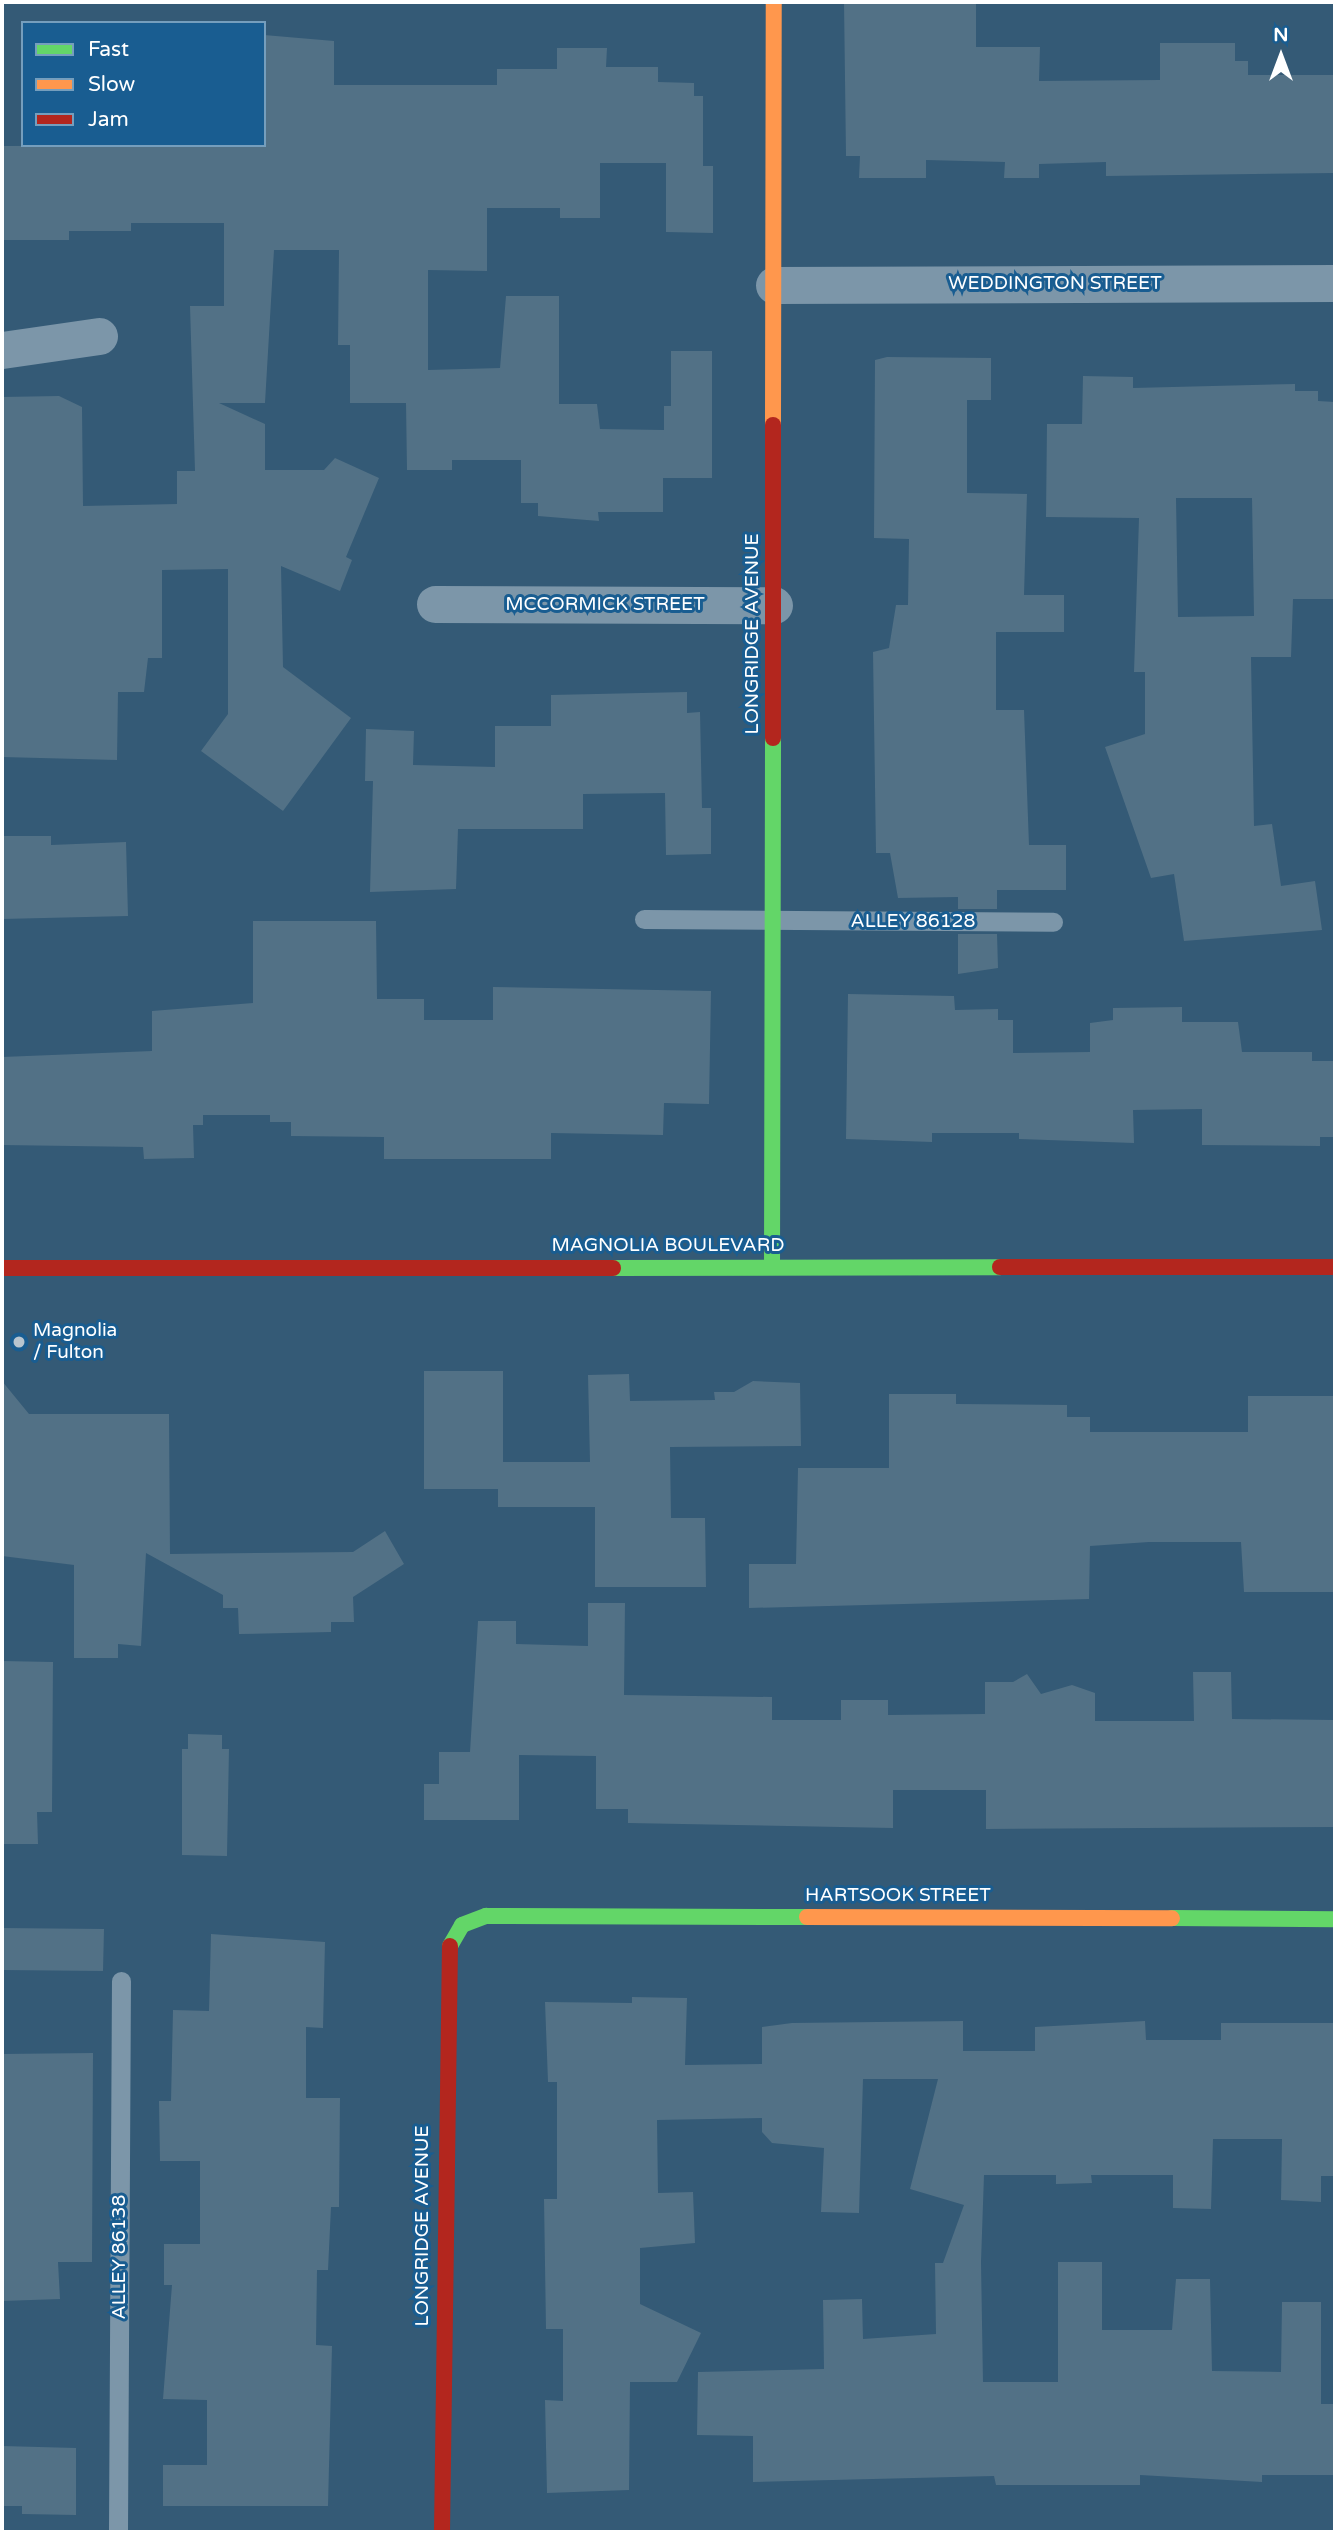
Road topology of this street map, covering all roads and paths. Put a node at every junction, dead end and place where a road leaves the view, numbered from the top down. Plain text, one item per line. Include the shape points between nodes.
1 (774, 2) edge
2 (1335, 283) edge
3 (774, 285) junction
4 (99, 336) dead end
5 (2, 350) edge
6 (435, 604) dead end
7 (774, 605) junction
8 (644, 919) dead end
9 (774, 922) junction
10 (1053, 922) dead end
11 (772, 1267) junction
12 (1335, 1267) edge
13 (2, 1268) edge
14 (1335, 1919) edge
15 (462, 1925) joint
16 (121, 1981) dead end
17 (118, 2532) edge
18 (442, 2532) edge

1 - 3 street, LONGRIDGE AVENUE
2 - 3 street, WEDDINGTON STREET
3 - 7 street, LONGRIDGE AVENUE
4 - 5 street
6 - 7 street, MCCORMICK STREET
7 - 9 street, LONGRIDGE AVENUE
8 - 9 lane, ALLEY 86128
9 - 10 lane, ALLEY 86128
9 - 11 street, LONGRIDGE AVENUE
11 - 12 street, MAGNOLIA BOULEVARD
11 - 13 street, MAGNOLIA BOULEVARD
14 - 15 street, HARTSOOK STREET via 486,1916
15 - 18 street, LONGRIDGE AVENUE via 446,1953
16 - 17 lane, ALLEY 86138

